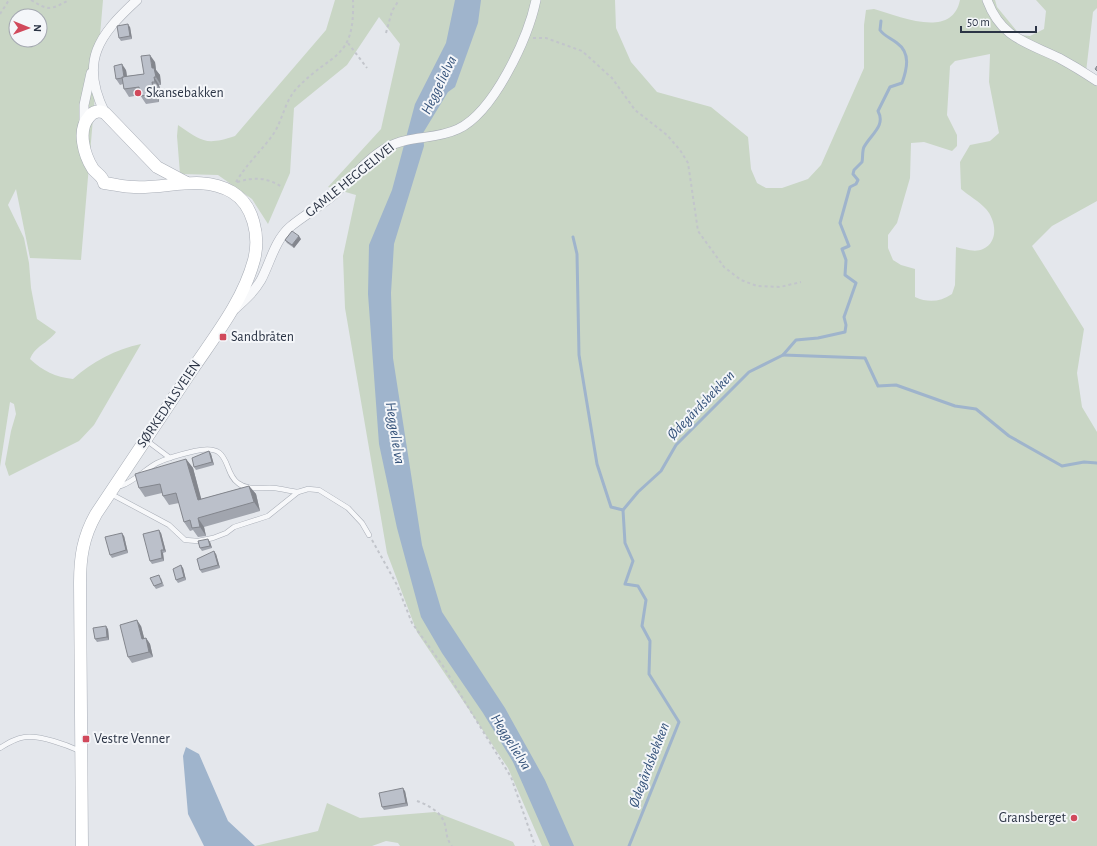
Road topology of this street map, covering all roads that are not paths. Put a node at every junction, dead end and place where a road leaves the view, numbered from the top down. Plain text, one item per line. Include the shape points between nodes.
1 (137, 0) edge
2 (536, 0) edge
3 (987, 0) edge
4 (130, 4) edge
5 (92, 69) junction
6 (1097, 81) edge
7 (105, 113) junction
8 (84, 123) junction
9 (187, 182) junction
10 (231, 312) junction
11 (146, 440) junction
12 (170, 458) junction
13 (113, 489) junction
14 (298, 492) junction
15 (369, 535) road end
16 (0, 748) edge
17 (82, 751) junction
18 (82, 846) edge

1 - 4 street
2 - 10 street, GAMLE HEGGELIVEI via 524,39 510,68 483,107 458,129 428,138 401,140 387,147 332,196 288,228 252,294
3 - 6 street via 997,22 1008,33 1061,59
4 - 5 street via 104,37
5 - 7 street via 98,98
5 - 8 street via 84,105
7 - 8 street via 93,113
7 - 9 street via 157,167
8 - 9 street, SØRKEDALSVEIEN via 83,141 87,158 104,183 134,187
9 - 10 street, SØRKEDALSVEIEN via 235,187 249,212 256,239 254,258 250,275
10 - 11 street, SØRKEDALSVEIEN
11 - 12 lane
11 - 13 street, SØRKEDALSVEIEN
12 - 13 lane via 156,464 129,483
12 - 14 lane via 200,450 214,451 225,458 234,480 240,485
13 - 14 lane via 185,540 198,541 213,538 238,525 268,516
13 - 17 street, SØRKEDALSVEIEN via 92,522 81,550
14 - 15 lane via 308,489 319,490 341,502
16 - 17 lane via 12,740 26,737
17 - 18 street, SØRKEDALSVEIEN

